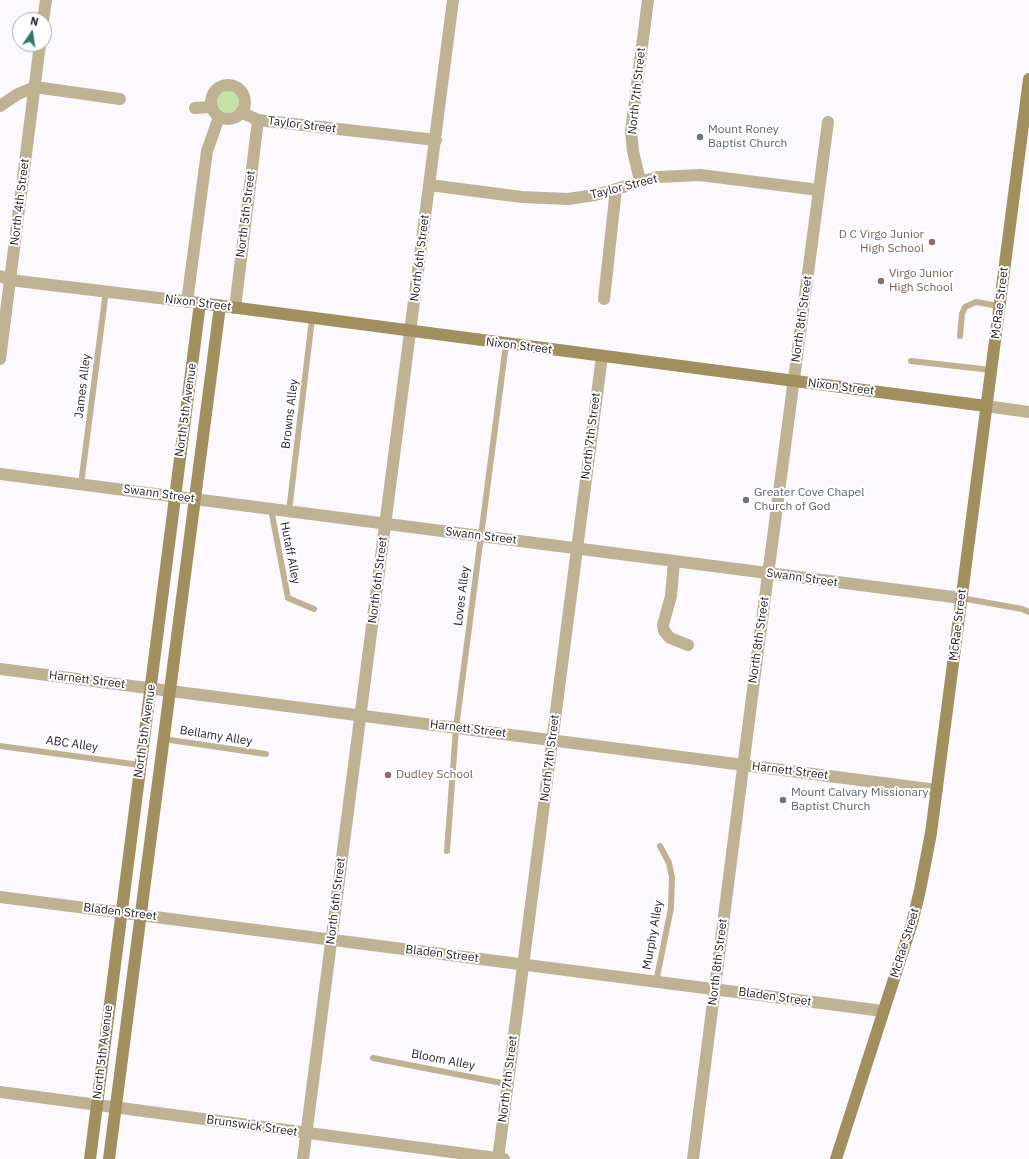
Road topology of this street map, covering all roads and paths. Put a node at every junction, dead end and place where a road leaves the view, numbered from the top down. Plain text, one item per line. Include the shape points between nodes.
1 (46, 0) edge
2 (453, 0) edge
3 (648, 0) edge
4 (44, 12) edge
5 (39, 52) edge
6 (1029, 79) edge
7 (35, 87) junction
8 (120, 99) dead end
9 (0, 106) edge
10 (211, 107) junction
11 (195, 108) dead end
12 (241, 112) junction
13 (219, 117) junction
14 (258, 120) junction
15 (828, 122) dead end
16 (436, 140) junction
17 (640, 181) junction
18 (429, 185) junction
19 (616, 189) junction
20 (819, 190) junction
21 (5, 278) edge
22 (106, 291) junction
23 (604, 299) dead end
24 (187, 302) junction
25 (200, 303) junction
26 (220, 306) junction
27 (999, 306) junction
28 (235, 308) junction
29 (312, 318) junction
30 (410, 332) junction
31 (960, 336) dead end
32 (506, 344) junction
33 (0, 353) edge
34 (602, 356) junction
35 (911, 361) dead end
36 (991, 370) junction
37 (794, 381) junction
38 (986, 406) junction
39 (1029, 412) edge
40 (0, 474) edge
41 (81, 484) junction
42 (175, 496) junction
43 (195, 499) junction
44 (271, 509) junction
45 (289, 511) junction
46 (385, 524) junction
47 (481, 536) junction
48 (577, 548) junction
49 (674, 561) junction
50 (768, 573) junction
51 (961, 598) junction
52 (314, 608) dead end
53 (1029, 612) edge
54 (688, 645) dead end
55 (0, 669) edge
56 (150, 688) junction
57 (170, 691) junction
58 (360, 715) junction
59 (456, 728) junction
60 (164, 739) junction
61 (552, 740) junction
62 (0, 746) edge
63 (266, 754) dead end
64 (140, 764) junction
65 (744, 765) junction
66 (937, 790) junction
67 (660, 846) dead end
68 (447, 851) dead end
69 (0, 897) edge
70 (120, 912) junction
71 (142, 915) junction
72 (331, 940) junction
73 (522, 965) junction
74 (656, 982) junction
75 (714, 989) junction
76 (883, 1011) junction
77 (374, 1058) dead end
78 (507, 1084) junction
79 (0, 1092) edge
80 (96, 1105) junction
81 (116, 1108) junction
82 (306, 1133) junction
83 (90, 1159) edge
84 (109, 1159) edge
85 (303, 1159) edge
86 (500, 1159) edge
87 (693, 1159) edge
88 (836, 1159) edge

1 - 4 street
2 - 16 street, North 6th Street
3 - 17 street, North 7th Street via 631,131
5 - 7 street, North 4th Street
6 - 27 street, McRae Street
7 - 8 street
7 - 9 street
7 - 21 street, North 4th Street
10 - 11 street
10 - 12 street via 215,91 222,86 230,86 238,89 243,96
10 - 13 street
12 - 13 street via 231,119
12 - 14 street, Taylor Street
13 - 24 street via 206,151
14 - 16 street, Taylor Street
14 - 28 street, North 5th Street
15 - 20 street, North 8th Street
16 - 18 street, North 6th Street
17 - 19 street, Taylor Street
17 - 20 street, Taylor Street via 700,175
18 - 19 street, Taylor Street via 542,199 578,198
18 - 30 street, North 6th Street
19 - 23 street
20 - 37 street, North 8th Street
21 - 22 street, Nixon Street
21 - 33 street, North 4th Street
22 - 24 street, Nixon Street
22 - 41 lane, James Alley
24 - 25 street, Nixon Street
25 - 26 street, Nixon Street
25 - 42 street, North 5th Avenue
26 - 28 street, Nixon Street
26 - 43 street, North 5th Avenue
27 - 31 lane via 976,302 965,307
27 - 36 street, McRae Street
28 - 29 street, Nixon Street
29 - 30 street, Nixon Street
29 - 45 lane, Browns Alley
30 - 32 street, Nixon Street
30 - 46 street, North 6th Street
32 - 34 street, Nixon Street
32 - 47 lane, Loves Alley
34 - 37 street, Nixon Street
34 - 48 street, North 7th Street
35 - 36 lane
36 - 38 street, McRae Street
37 - 38 street, Nixon Street
37 - 50 street, North 8th Street
38 - 39 street, Nixon Street
38 - 51 street, McRae Street
40 - 41 street, Swann Street
41 - 42 street, Swann Street
42 - 43 street, Swann Street
42 - 56 street, North 5th Avenue
43 - 44 street, Swann Street
43 - 57 street, North 5th Avenue
44 - 45 street, Swann Street
44 - 52 lane, Hutaff Alley via 288,598
45 - 46 street, Swann Street
46 - 47 street, Swann Street
46 - 58 street, North 6th Street
47 - 48 street, Swann Street
47 - 59 lane, Loves Alley
48 - 49 street, Swann Street
48 - 61 street, North 7th Street
49 - 50 street, Swann Street
49 - 54 street via 664,632 670,638
50 - 51 street, Swann Street
50 - 65 street, North 8th Street
51 - 53 lane
51 - 66 street, McRae Street
55 - 56 street, Harnett Street
56 - 57 street, Harnett Street
56 - 64 street, North 5th Avenue
57 - 58 street, Harnett Street
57 - 60 street, North 5th Avenue
58 - 59 street, Harnett Street
58 - 72 street, North 6th Street
59 - 61 street, Harnett Street
59 - 68 lane, Loves Alley
60 - 63 lane, Bellamy Alley
60 - 71 street, North 5th Avenue
61 - 65 street, Harnett Street
61 - 73 street, North 7th Street
62 - 64 lane, ABC Alley
64 - 70 street, North 5th Avenue
65 - 66 street, Harnett Street
65 - 75 street, North 8th Street
66 - 76 street, McRae Street via 920,890
67 - 74 lane, Murphy Alley via 669,863 672,877 671,908
69 - 70 street, Bladen Street
70 - 71 street, Bladen Street
70 - 80 street, North 5th Avenue
71 - 72 street, Bladen Street
71 - 81 street, North 5th Avenue
72 - 73 street, Bladen Street
72 - 82 street, North 6th Street
73 - 74 street, Bladen Street
73 - 78 street, North 7th Street
74 - 75 street, Bladen Street
75 - 76 street, Bladen Street
75 - 87 street, North 8th Street
76 - 88 street, McRae Street
77 - 78 lane, Bloom Alley
78 - 86 street, North 7th Street
79 - 80 street, Brunswick Street
80 - 81 street, Brunswick Street
80 - 83 street, North 5th Avenue
81 - 82 street, Brunswick Street
81 - 84 street, North 5th Avenue
82 - 85 street, North 6th Street
82 - 86 street, Brunswick Street

